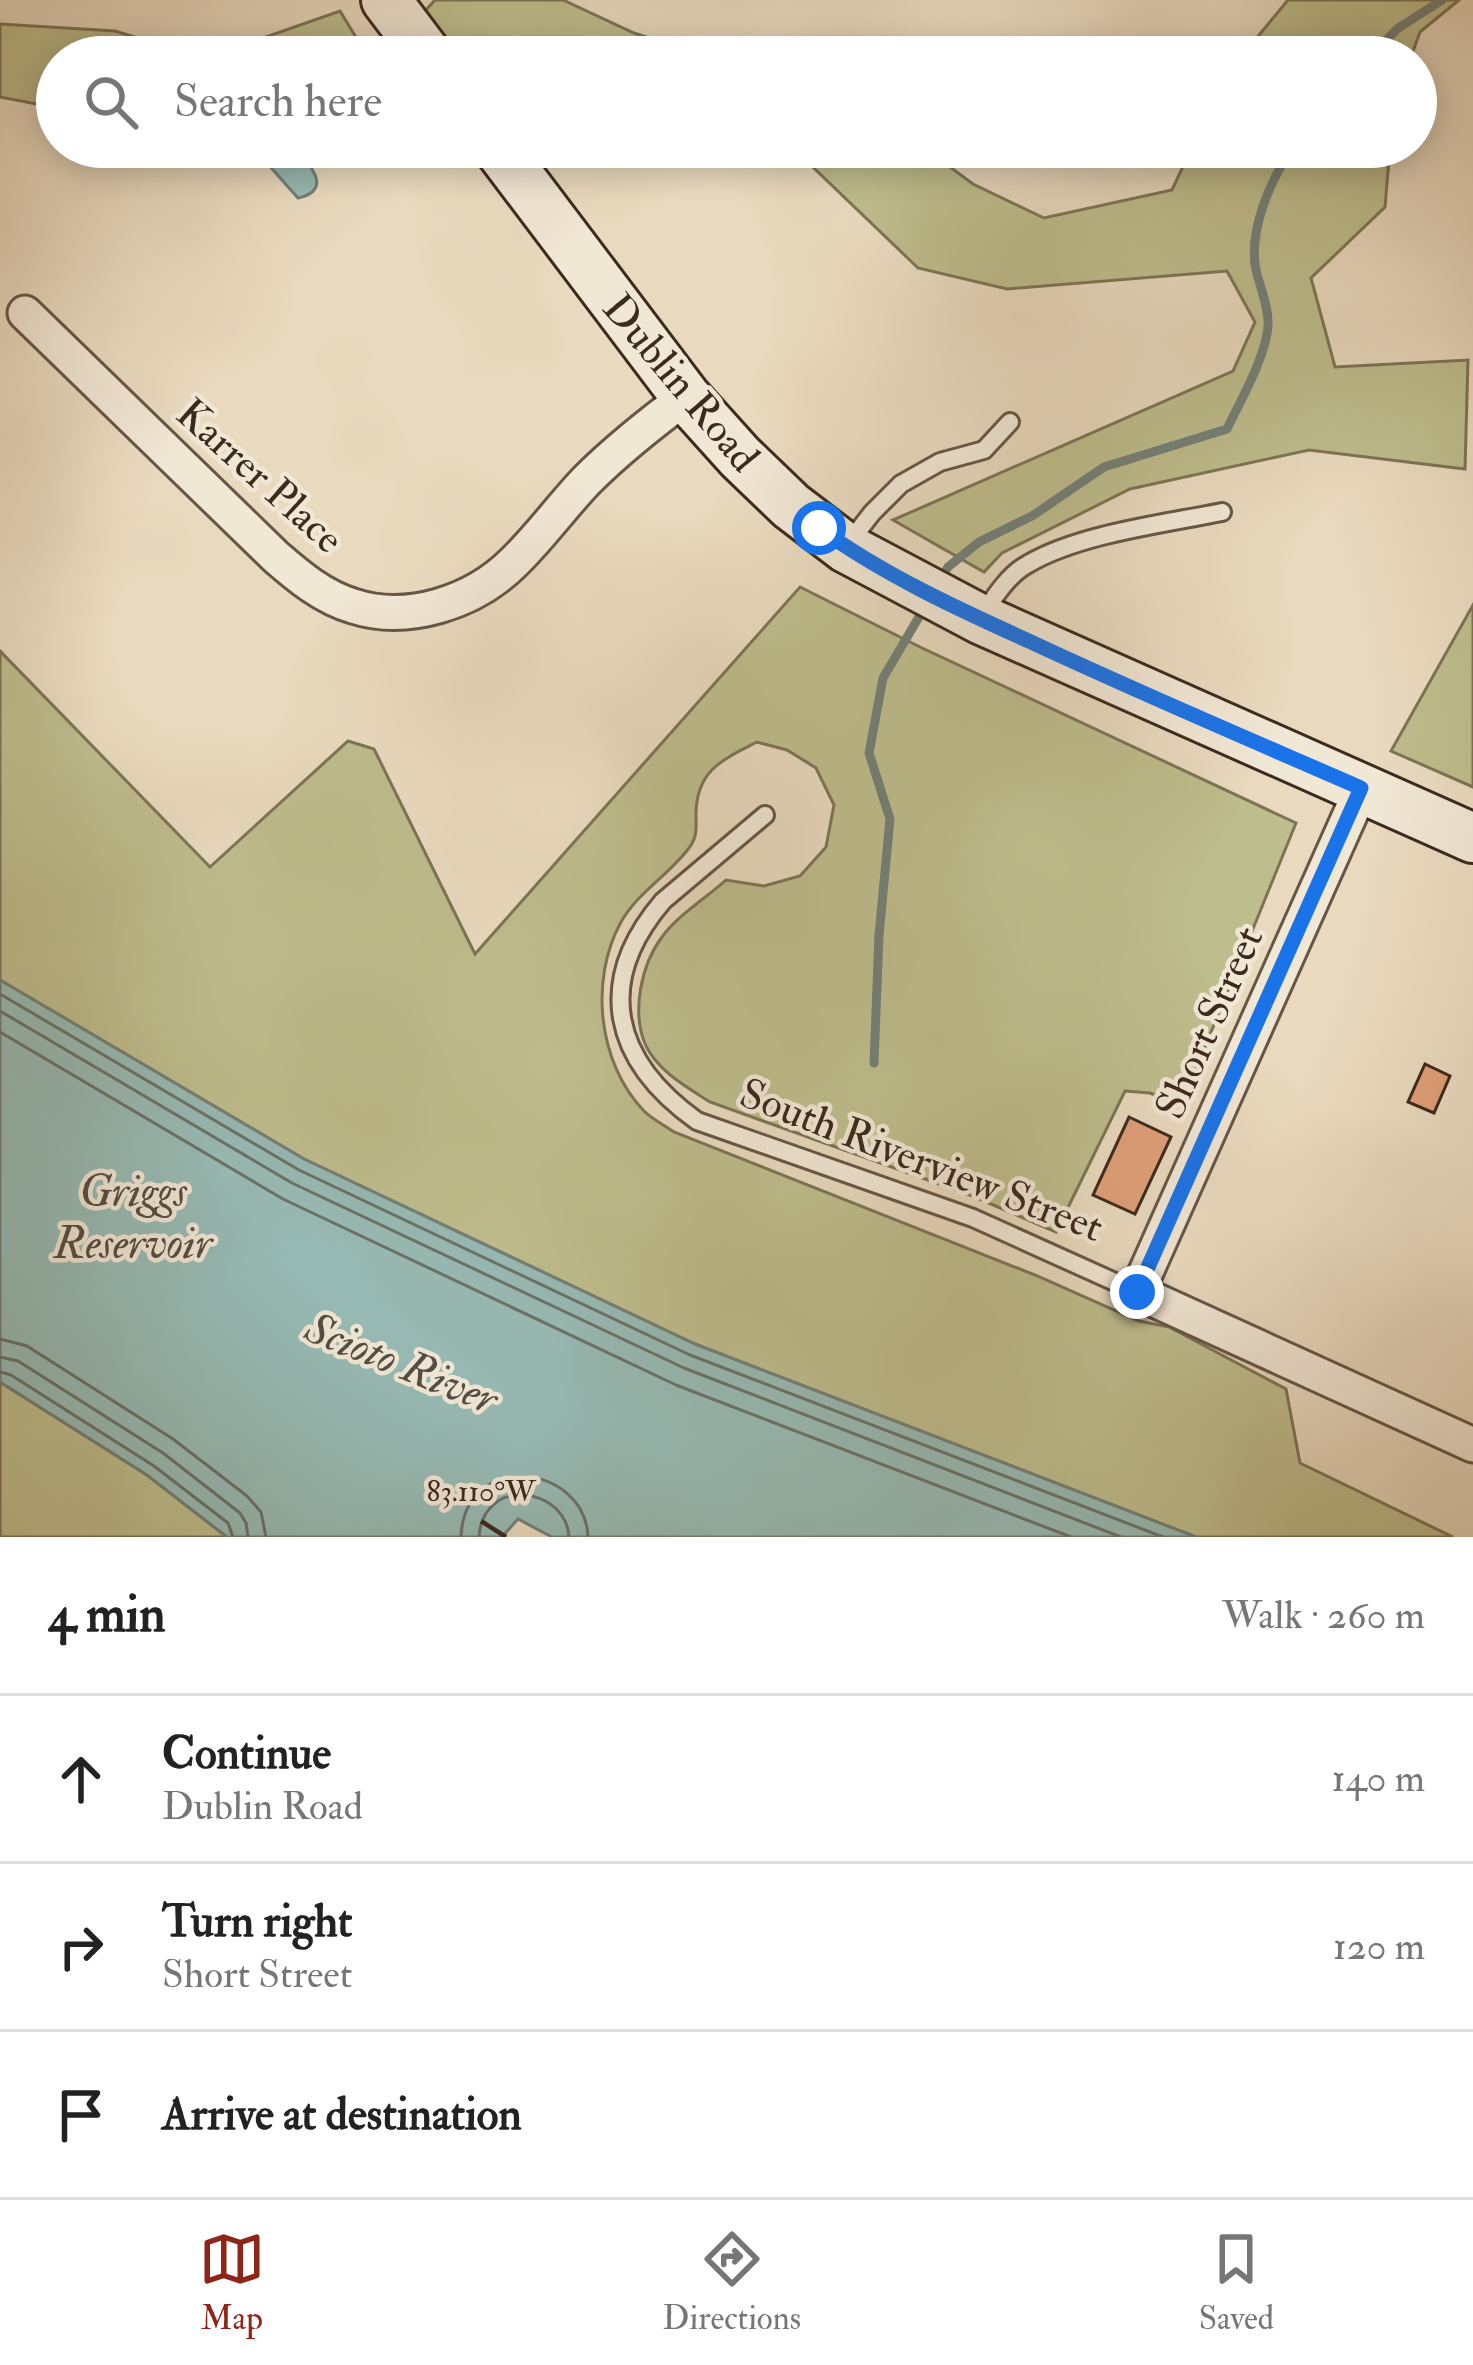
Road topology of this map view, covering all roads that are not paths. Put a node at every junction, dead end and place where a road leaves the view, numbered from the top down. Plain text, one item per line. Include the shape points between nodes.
1 (396, 4) edge
2 (416, 36) edge
3 (513, 168) edge
4 (25, 313) dead end
5 (686, 397) junction
6 (1010, 422) dead end
7 (1222, 512) dead end
8 (846, 548) junction
9 (969, 613) junction
10 (1361, 788) junction
11 (765, 815) dead end
12 (1473, 838) edge
13 (1137, 1292) junction
14 (1473, 1445) edge

1 - 2 main road
3 - 5 main road, Dublin Road
4 - 5 street, Karrer Place via 276,557 356,608 442,606 477,591 512,566 627,440
5 - 8 main road, Dublin Road via 740,458
6 - 8 lane via 984,449 901,484
7 - 9 lane via 1072,545 1024,565
8 - 9 main road, Dublin Road
9 - 10 main road, Dublin Road
10 - 12 main road, Dublin Road
10 - 13 street, Short Street
11 - 13 lane, South Riverview Street via 664,901 633,945 620,1004 647,1076 697,1121 974,1218
13 - 14 street, South Riverview Street

